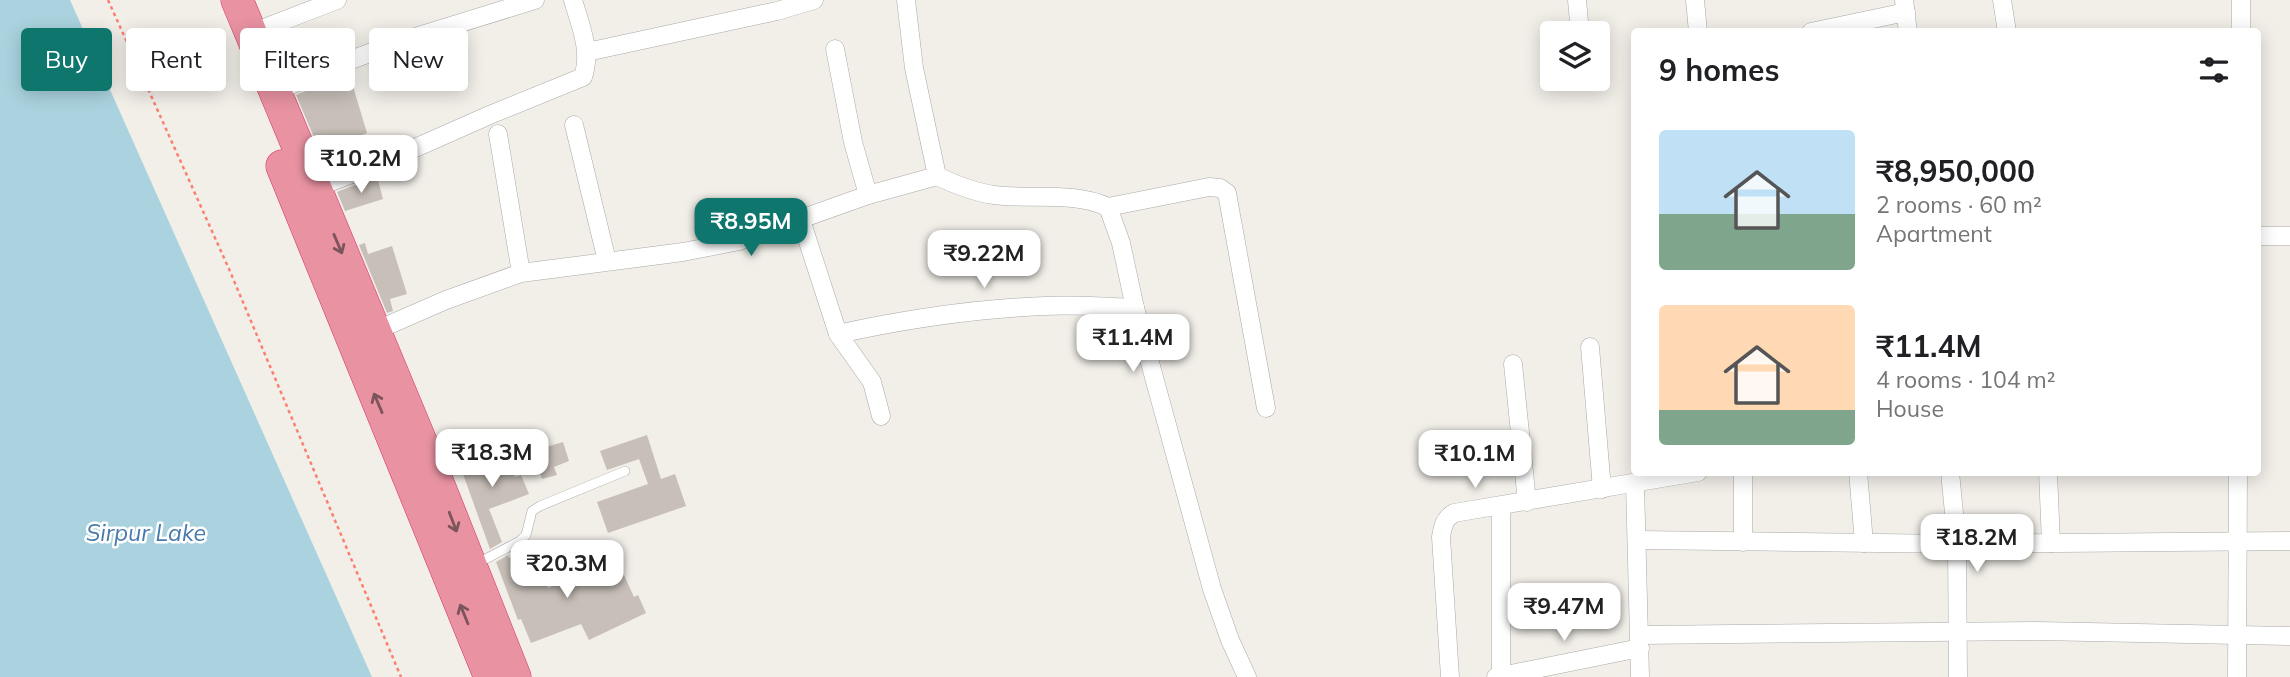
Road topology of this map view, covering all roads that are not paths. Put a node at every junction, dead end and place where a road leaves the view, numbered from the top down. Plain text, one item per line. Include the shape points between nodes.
1 (213, 0) edge
2 (237, 0) edge
3 (337, 0) edge
4 (535, 0) edge
5 (573, 0) edge
6 (814, 0) edge
7 (906, 0) edge
8 (1577, 0) edge
9 (1695, 0) edge
10 (2002, 0) edge
11 (2241, 0) edge
12 (1905, 6) edge
13 (1579, 21) edge
14 (249, 28) edge
15 (264, 28) edge
16 (1698, 28) edge
17 (1825, 28) edge
18 (1908, 28) edge
19 (2006, 28) edge
20 (2241, 28) edge
21 (835, 49) dead end
22 (587, 52) junction
23 (274, 92) joint
24 (573, 125) dead end
25 (498, 134) dead end
26 (937, 176) junction
27 (314, 188) junction
28 (868, 195) junction
29 (1108, 207) junction
30 (801, 220) junction
31 (2261, 236) edge
32 (2290, 236) edge
33 (607, 261) junction
34 (521, 273) junction
35 (1135, 308) junction
36 (838, 334) junction
37 (363, 336) junction
38 (1590, 347) dead end
39 (1513, 364) dead end
40 (1266, 408) dead end
41 (881, 416) dead end
42 (625, 471) dead end
43 (1669, 476) edge
44 (1742, 476) edge
45 (1858, 476) edge
46 (1950, 476) edge
47 (2048, 476) edge
48 (2238, 476) edge
49 (1635, 484) junction
50 (1602, 489) junction
51 (1527, 502) junction
52 (1501, 506) junction
53 (1637, 540) junction
54 (2238, 540) junction
55 (2290, 541) edge
56 (1743, 542) junction
57 (2051, 542) junction
58 (1864, 543) junction
59 (1957, 544) junction
60 (470, 567) junction
61 (1958, 631) junction
62 (2238, 635) junction
63 (2290, 635) edge
64 (1640, 641) junction
65 (1524, 674) edge
66 (1499, 676) edge
67 (490, 677) edge
68 (515, 677) edge
69 (1247, 677) edge
70 (1450, 677) edge
71 (1640, 677) edge
72 (1958, 677) edge
73 (2237, 677) edge

1 - 37 highway
2 - 14 highway
3 - 15 street
4 - 23 street via 402,41
5 - 22 street
6 - 22 street
7 - 26 street via 914,68
8 - 13 street
9 - 16 street
10 - 19 street
11 - 20 street
12 - 17 street
12 - 18 street
21 - 28 street
22 - 27 street via 583,77
23 - 27 highway
24 - 33 street
25 - 34 street
26 - 28 street
26 - 29 street via 967,190 1092,200
27 -> 37 highway
28 - 30 street
29 - 35 street
29 - 40 street via 1209,187 1227,193
30 - 33 street via 739,242
30 - 36 street
31 - 32 street
33 - 34 street
34 - 37 street
35 - 36 street via 1045,305 969,311
35 - 69 street via 1212,589
36 - 41 street via 872,382
37 -> 60 highway
67 -> 37 highway
38 - 50 street
39 - 51 street
42 - 60 lane via 540,506 532,511 520,541
43 - 49 street
44 - 56 street
45 - 58 street
46 - 59 street
47 - 57 street
48 - 54 street
49 - 50 street
49 - 53 street
50 - 51 street
51 - 52 street
52 - 66 street
52 - 70 street via 1454,513 1443,525
53 - 56 street
53 - 64 street
54 - 55 street
54 - 57 street
54 - 62 street
56 - 58 street
57 - 59 street
58 - 59 street
59 - 61 street
60 - 68 highway
61 - 62 street
61 - 64 street
61 - 72 street
62 - 63 street
62 - 73 street
64 - 65 street
64 - 71 street
65 - 66 street

